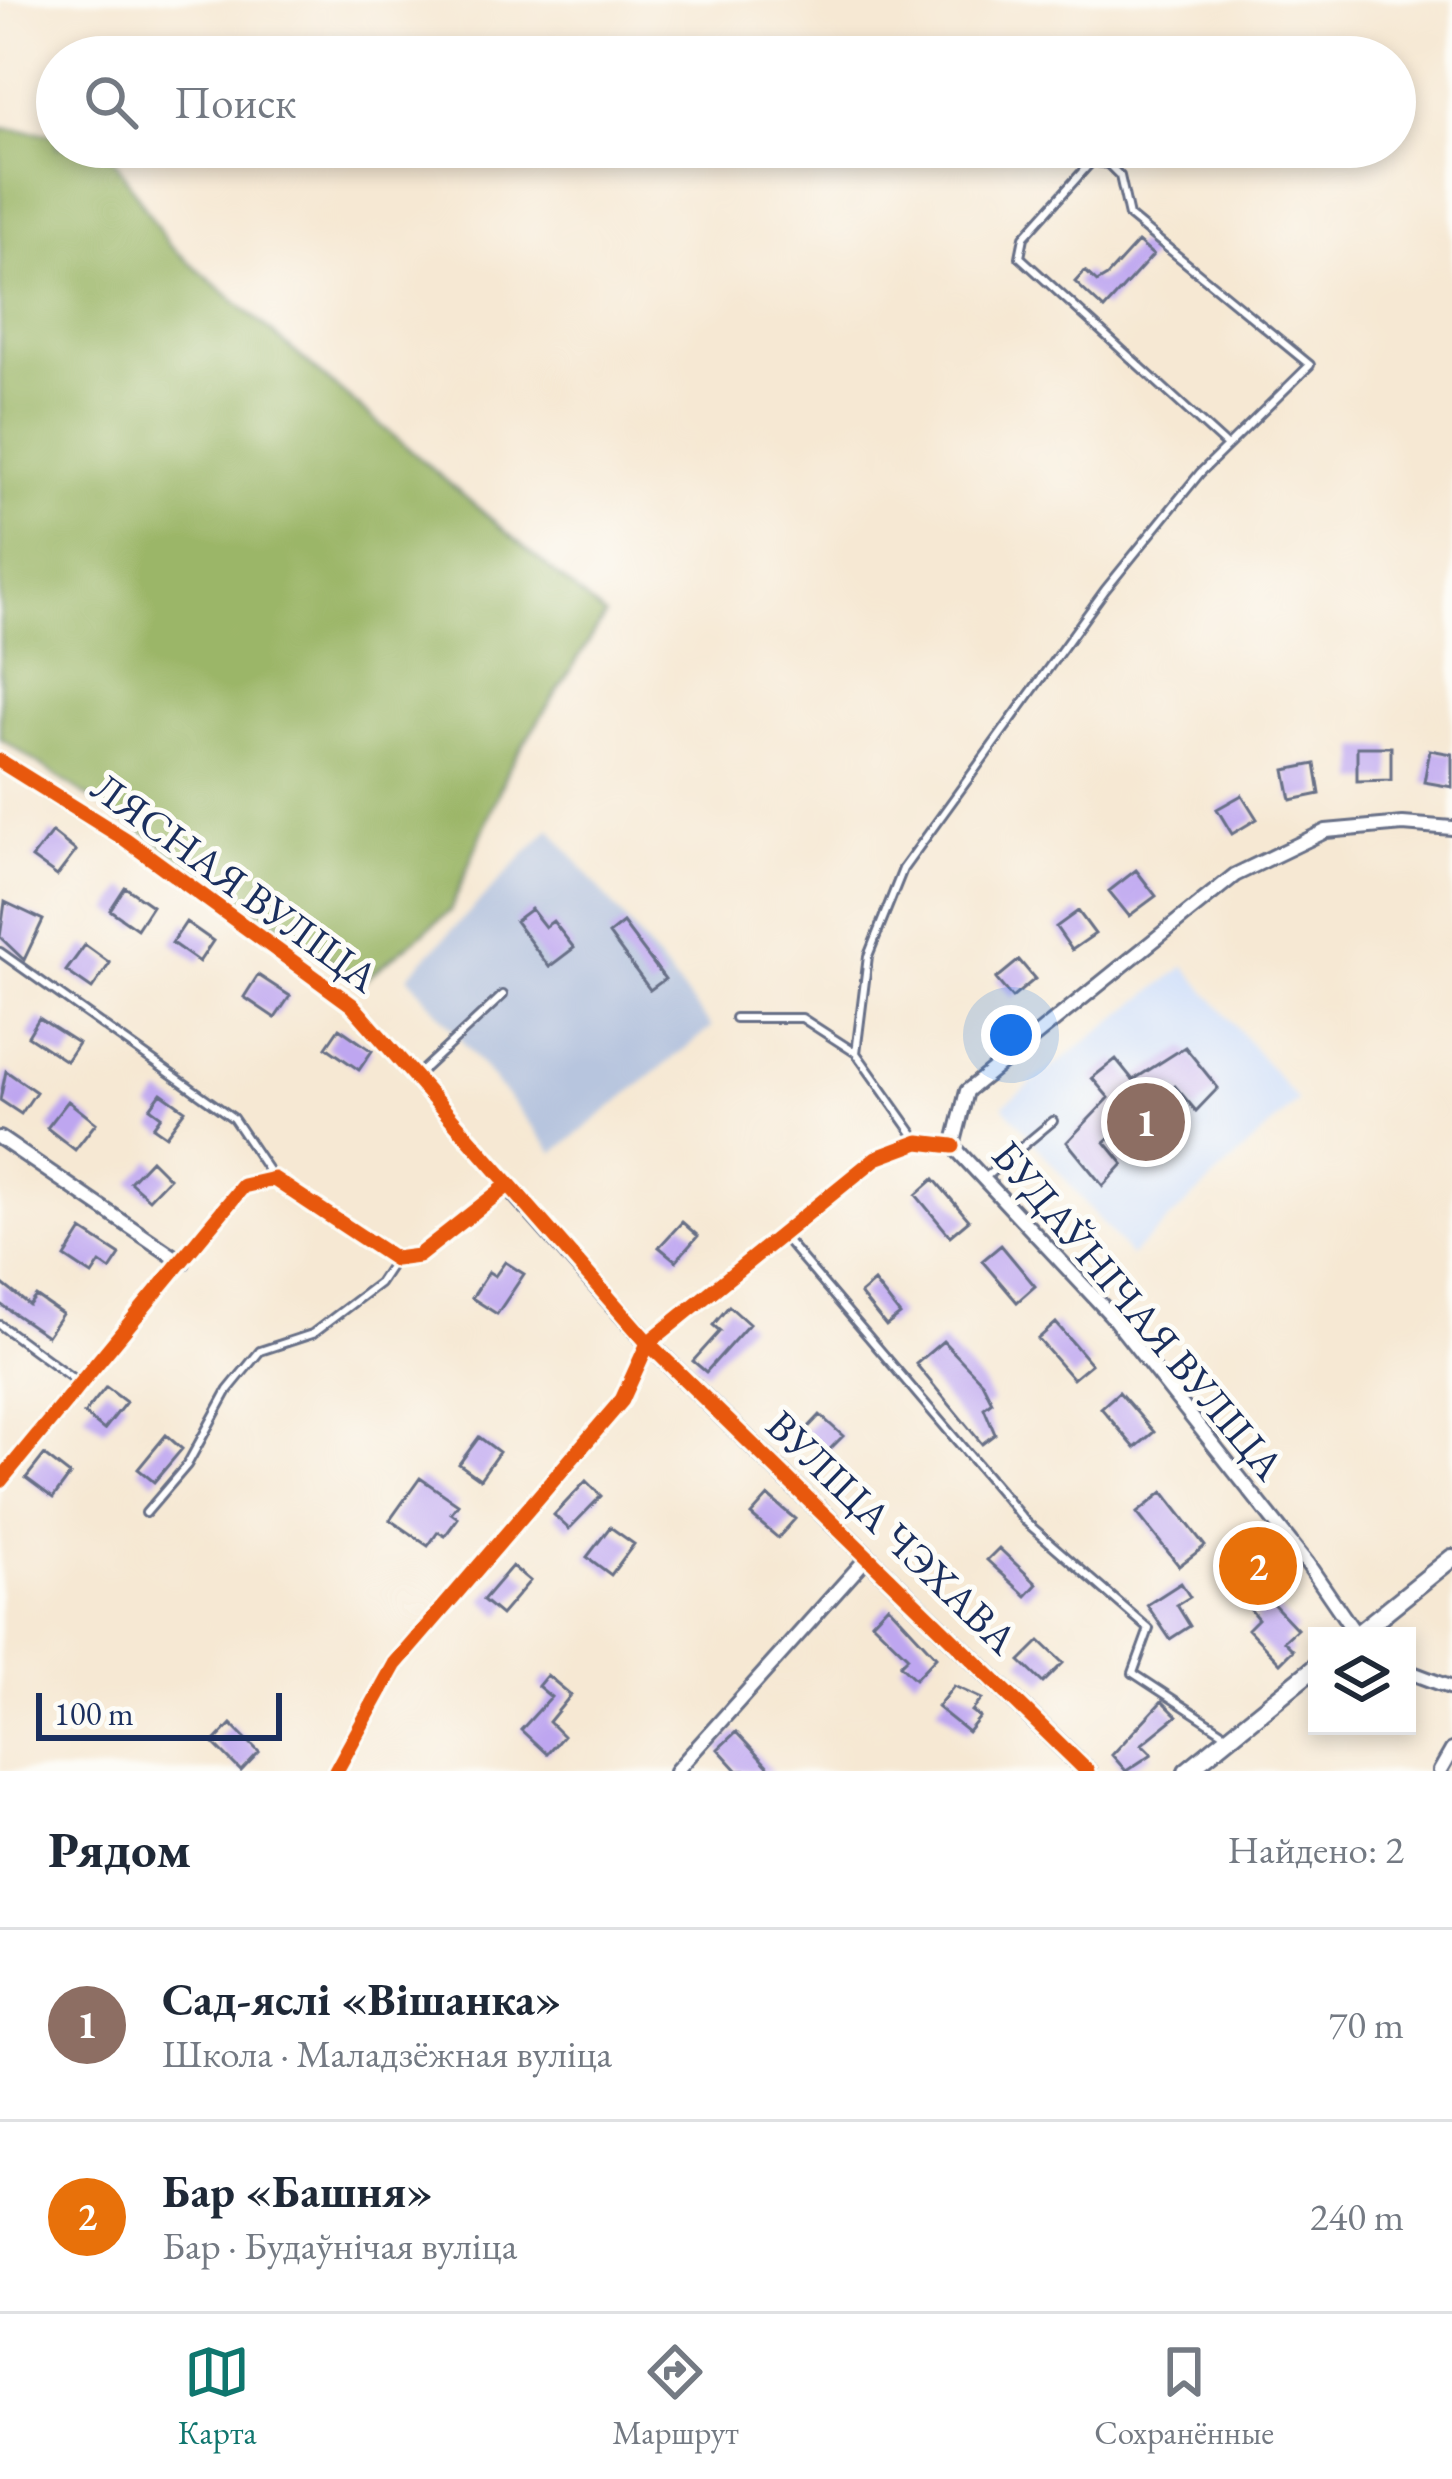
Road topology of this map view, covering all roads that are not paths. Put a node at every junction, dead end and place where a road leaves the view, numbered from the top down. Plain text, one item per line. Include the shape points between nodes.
1 (1086, 168) edge
2 (1112, 168) edge
3 (1227, 446) junction
4 (0, 761) edge
5 (1452, 828) edge
6 (0, 952) edge
7 (503, 995) dead end
8 (735, 1018) dead end
9 (856, 1053) junction
10 (415, 1077) junction
11 (1053, 1121) dead end
12 (0, 1138) edge
13 (919, 1142) junction
14 (953, 1146) junction
15 (987, 1176) junction
16 (274, 1179) junction
17 (508, 1186) junction
18 (780, 1233) junction
19 (395, 1259) junction
20 (183, 1263) junction
21 (0, 1325) edge
22 (648, 1343) junction
23 (80, 1384) junction
24 (0, 1481) edge
25 (146, 1513) dead end
26 (1452, 1558) edge
27 (866, 1560) junction
28 (1350, 1627) edge
29 (1367, 1627) edge
30 (1308, 1673) edge
31 (1416, 1674) edge
32 (1452, 1688) edge
33 (1230, 1737) junction
34 (1452, 1750) edge
35 (336, 1771) edge
36 (676, 1771) edge
37 (1087, 1771) edge
38 (1187, 1771) edge
39 (1439, 1771) edge

1 - 3 lane via 1024,237 1021,256
2 - 3 lane via 1130,216 1310,365
3 - 9 lane via 1105,590 903,869 868,956
4 - 10 street, ЛЯСНАЯ ВУЛІЦА via 125,839 352,1005
5 - 14 street via 1326,831 1234,874 967,1091
6 - 16 lane via 233,1118
7 - 10 lane
8 - 9 lane via 802,1018
9 - 13 lane
10 - 17 street, ЛЯСНАЯ ВУЛІЦА
11 - 15 lane
12 - 20 street
13 - 14 street
13 - 18 street via 876,1158
14 - 15 street, БУДАЎНІЧАЯ ВУЛІЦА
15 - 28 street, БУДАЎНІЧАЯ ВУЛІЦА via 1110,1314
16 - 19 street
16 - 20 street via 243,1186
17 - 19 street via 418,1256
17 - 22 street, ВУЛІЦА ЧЭХАВА
18 - 22 street
18 - 33 lane via 1024,1521 1149,1629 1132,1673
19 - 25 lane via 380,1283 313,1334 260,1351
20 - 23 street
21 - 23 lane
22 - 27 street, ВУЛІЦА ЧЭХАВА
22 - 35 street via 622,1400 395,1664
23 - 24 street
26 - 29 street
27 - 36 street
27 - 37 street, ВУЛІЦА ЧЭХАВА
30 - 33 street
31 - 32 street
33 - 38 street
34 - 39 street

